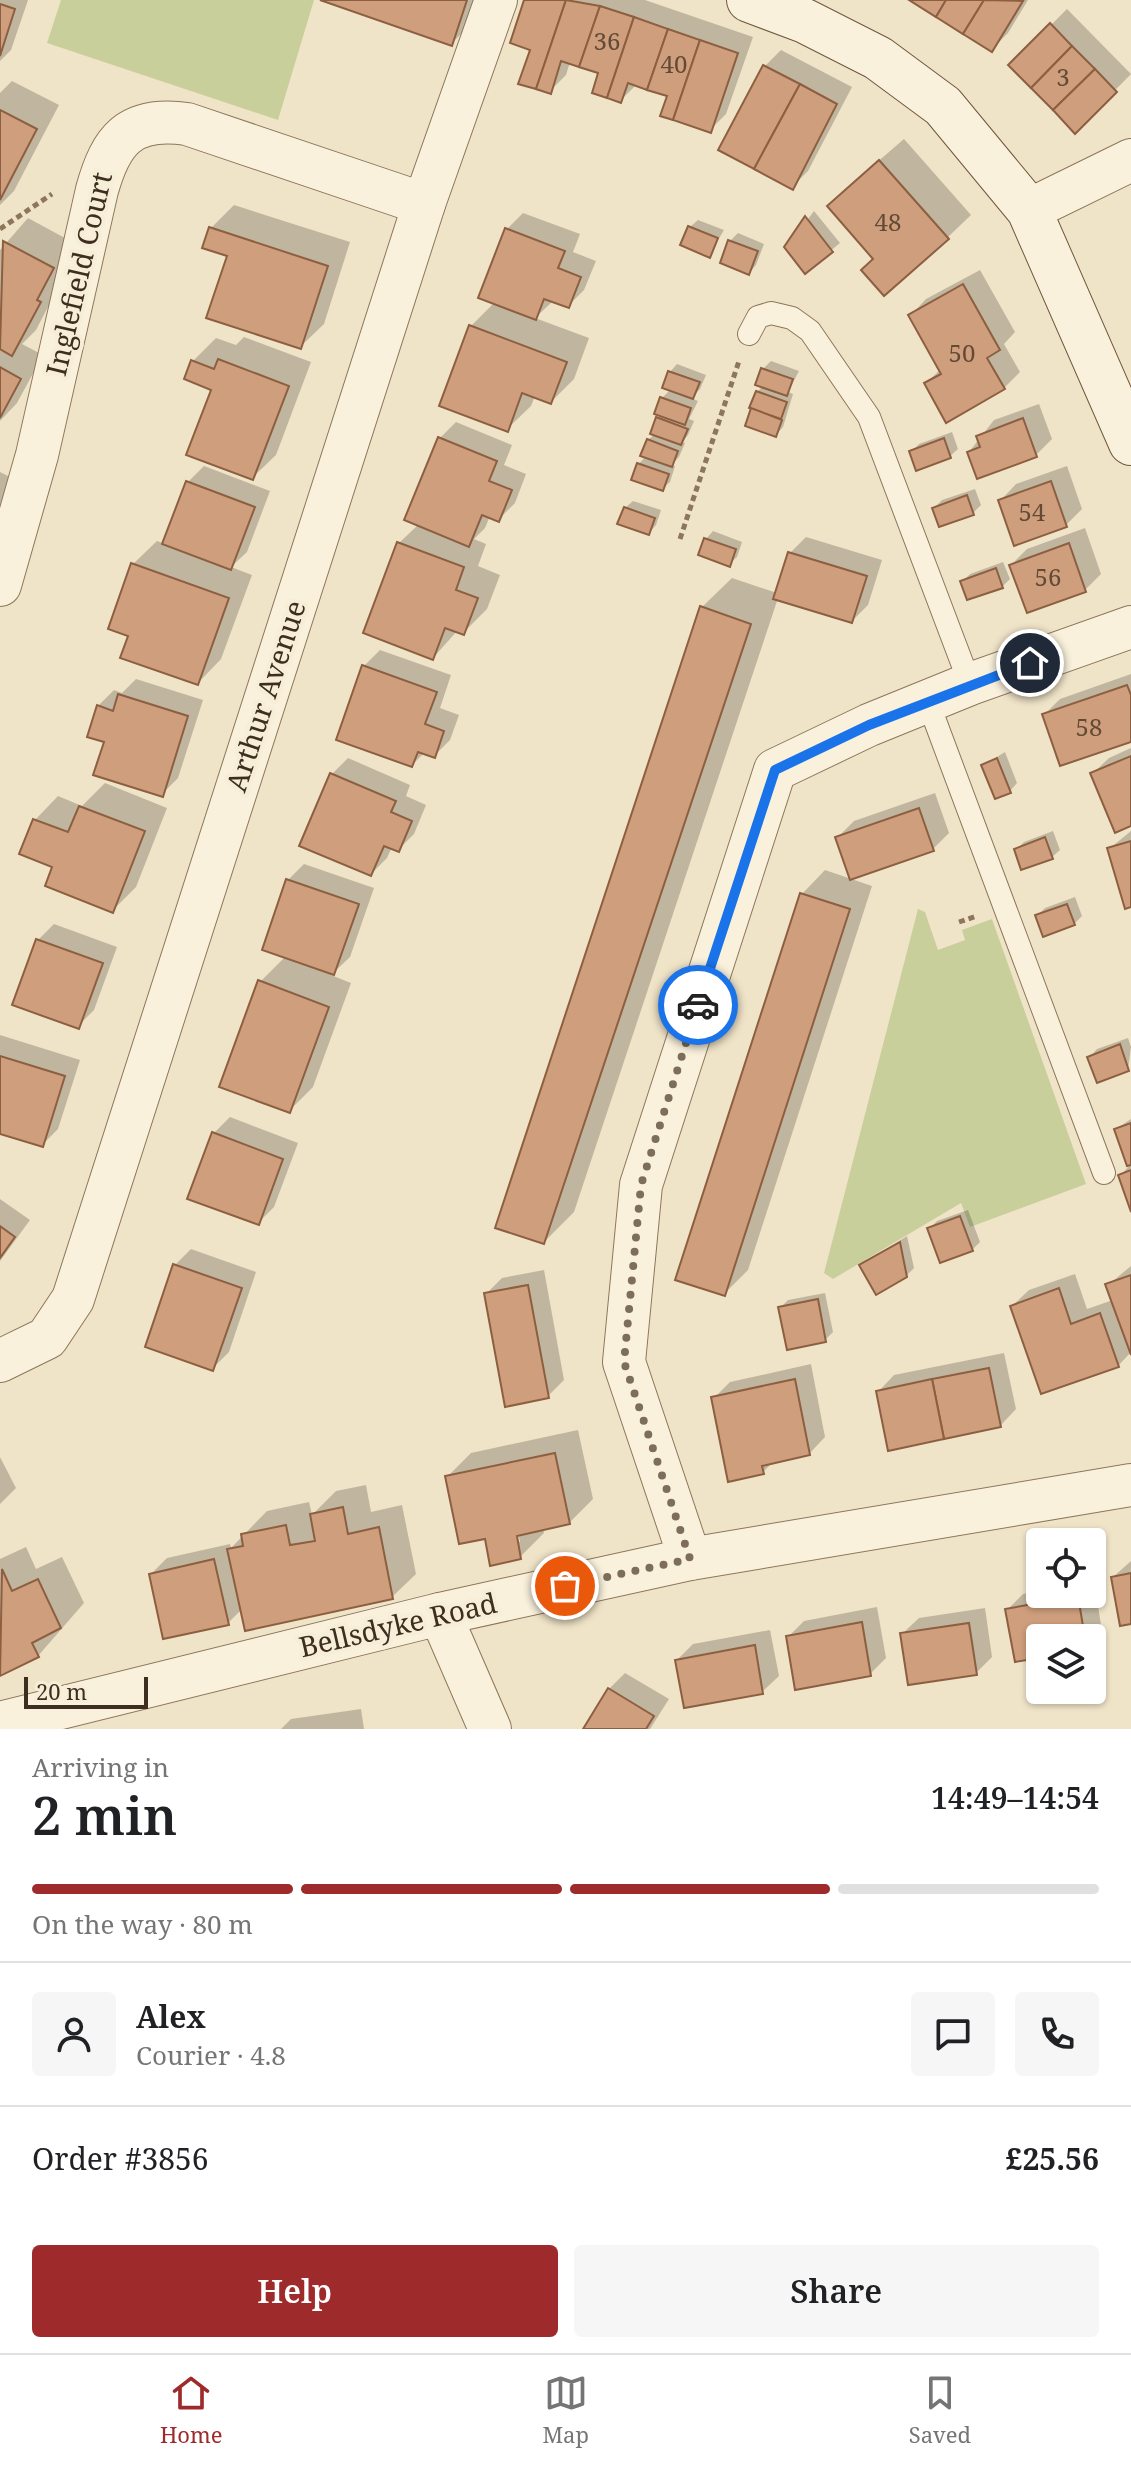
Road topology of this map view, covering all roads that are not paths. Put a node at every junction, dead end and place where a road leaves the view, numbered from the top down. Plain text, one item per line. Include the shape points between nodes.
1 (496, 0) edge
2 (749, 0) edge
3 (1131, 160) edge
4 (424, 204) junction
5 (1029, 210) junction
6 (749, 334) road end
7 (1131, 443) edge
8 (0, 585) edge
9 (1131, 627) edge
10 (970, 684) junction
11 (928, 702) junction
12 (1104, 1173) dead end
13 (0, 1361) edge
14 (1131, 1485) edge
15 (690, 1559) junction
16 (440, 1614) junction
17 (0, 1723) edge
18 (490, 1729) edge

1 - 4 street, Arthur Avenue
2 - 5 main road via 878,58 943,106
3 - 5 street
4 - 8 street, Inglefield Court via 187,124 152,124 123,136 106,156 37,455
4 - 13 street, Arthur Avenue via 73,1299 47,1338
5 - 7 main road
6 - 10 lane via 758,317 771,313 792,318 810,331 869,417
9 - 10 street
10 - 11 street
11 - 12 lane
11 - 15 street via 775,770 641,1185 624,1362
14 - 15 street, Bellsdyke Road
15 - 16 street, Bellsdyke Road
16 - 17 street, Bellsdyke Road
16 - 18 street

